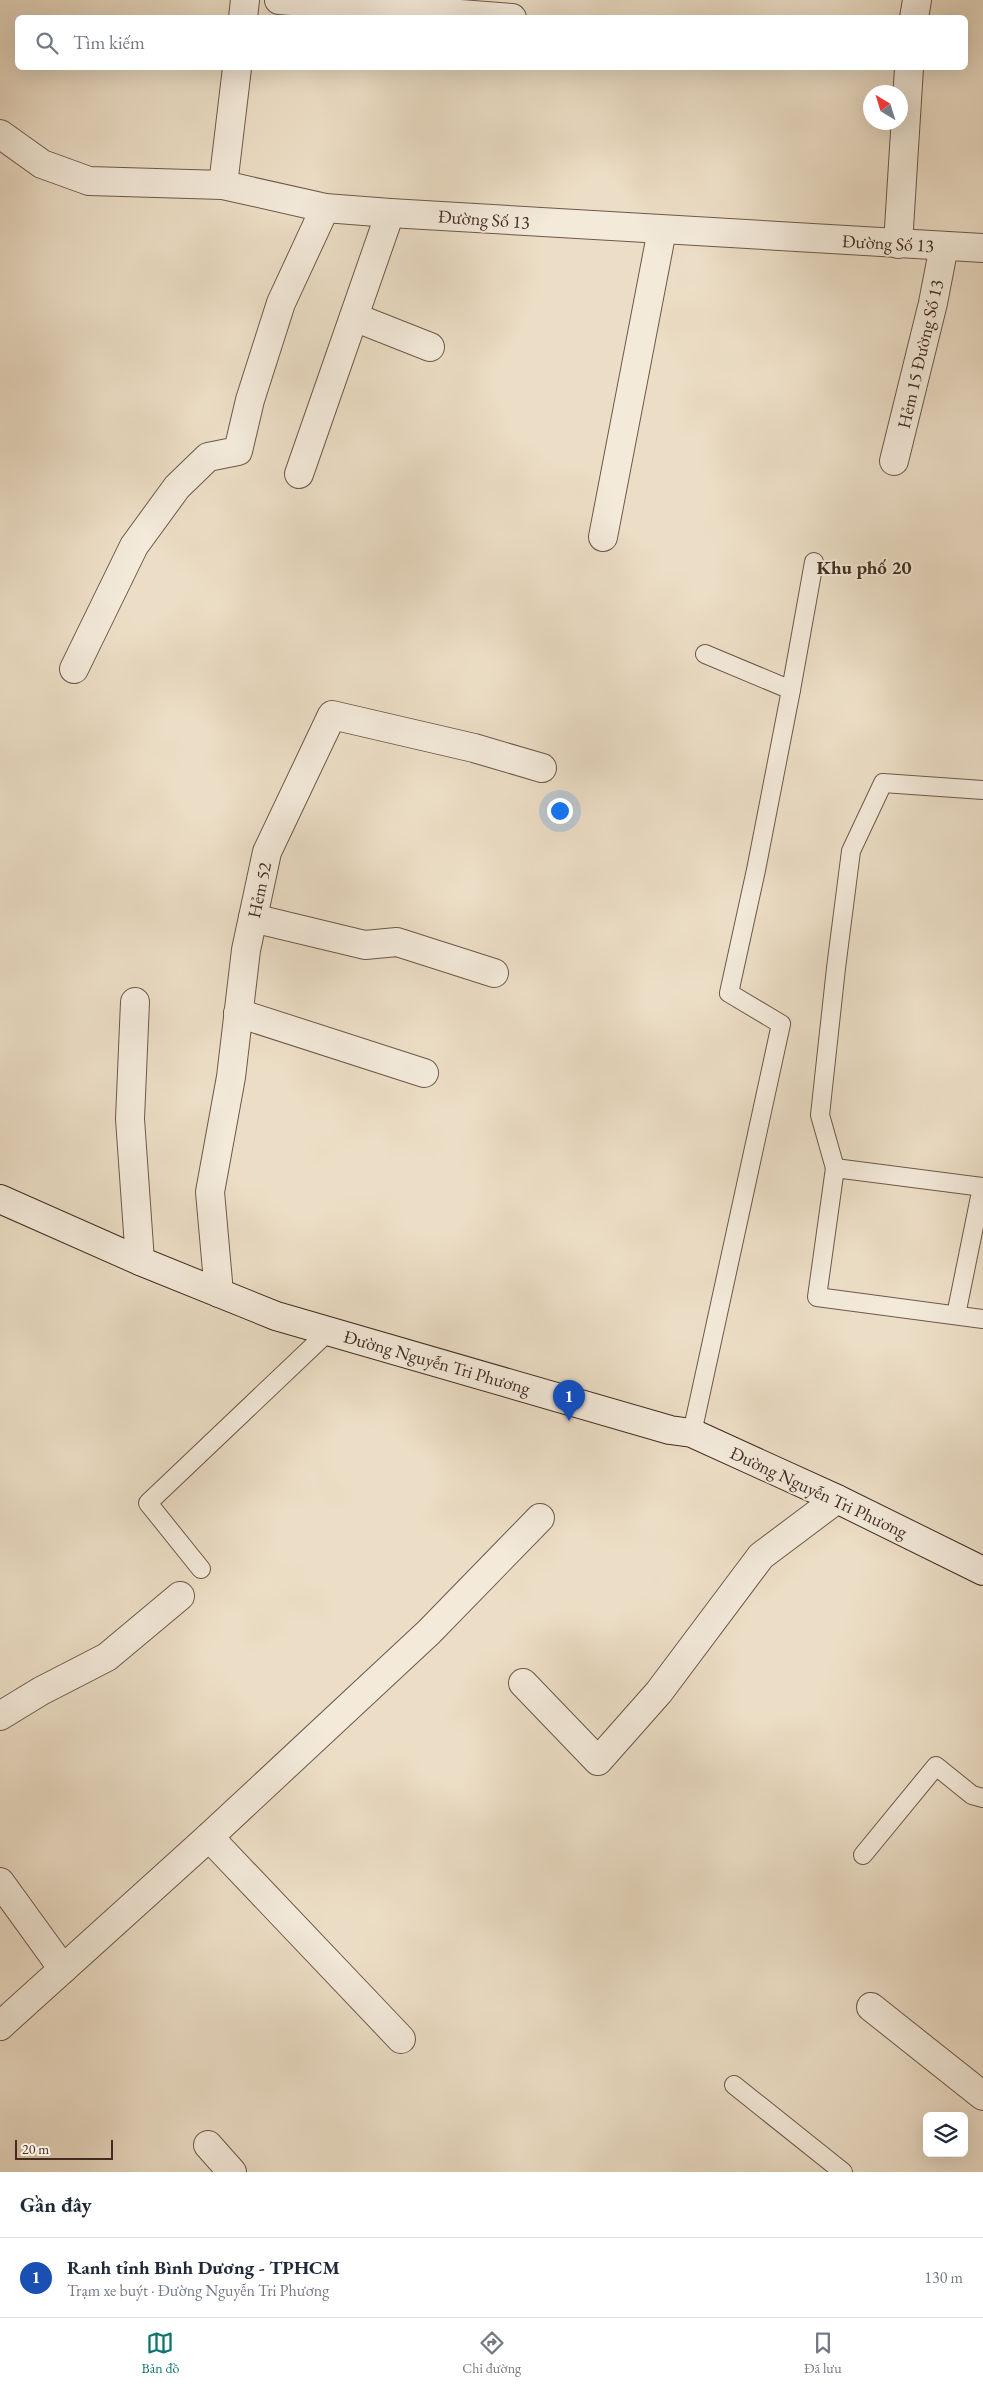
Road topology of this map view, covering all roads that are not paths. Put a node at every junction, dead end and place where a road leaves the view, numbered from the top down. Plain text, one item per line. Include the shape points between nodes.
1 (245, 0) edge
2 (279, 0) edge
3 (917, 0) edge
4 (243, 15) edge
5 (473, 15) edge
6 (914, 15) edge
7 (237, 70) edge
8 (909, 70) edge
9 (0, 134) edge
10 (224, 185) junction
11 (325, 208) junction
12 (390, 213) junction
13 (662, 230) junction
14 (898, 244) junction
15 (944, 246) junction
16 (983, 248) edge
17 (354, 317) junction
18 (430, 347) dead end
19 (894, 461) dead end
20 (299, 474) dead end
21 (603, 537) dead end
22 (814, 562) dead end
23 (705, 654) dead end
24 (74, 668) dead end
25 (791, 690) junction
26 (542, 768) dead end
27 (983, 790) edge
28 (253, 918) junction
29 (494, 973) dead end
30 (135, 1002) dead end
31 (238, 1013) junction
32 (424, 1073) dead end
33 (835, 1168) junction
34 (982, 1187) edge
35 (0, 1199) edge
36 (140, 1261) junction
37 (219, 1293) junction
38 (956, 1315) junction
39 (983, 1319) edge
40 (329, 1331) junction
41 (692, 1433) junction
42 (838, 1499) junction
43 (540, 1518) dead end
44 (202, 1570) dead end
45 (983, 1571) edge
46 (180, 1596) dead end
47 (523, 1683) dead end
48 (0, 1716) edge
49 (983, 1798) edge
50 (209, 1837) junction
51 (863, 1854) dead end
52 (0, 1882) edge
53 (63, 1969) junction
54 (871, 2007) dead end
55 (0, 2026) edge
56 (401, 2039) dead end
57 (734, 2085) dead end
58 (983, 2096) edge
59 (208, 2145) dead end
60 (232, 2172) edge
61 (843, 2172) edge

1 - 4 street
2 - 5 street
3 - 6 street
7 - 10 street
8 - 14 street
9 - 10 street, Đường Số 13 via 42,164 89,181
10 - 11 street, Đường Số 13
11 - 12 street, Đường Số 13
11 - 24 street via 281,303 250,400 238,451 208,457 177,487 134,546
12 - 13 street, Đường Số 13
12 - 17 street
13 - 14 street, Đường Số 13
13 - 21 street
14 - 15 street, Đường Số 13
15 - 16 street, Đường Số 13
15 - 19 street, Hẻm 15 Đường Số 13
17 - 18 street
17 - 20 street
22 - 25 lane
23 - 25 lane
25 - 41 lane via 729,994 781,1024
26 - 28 street, Hẻm 52 via 474,748 332,715 267,852
27 - 33 lane via 883,782 851,851 820,1115
28 - 29 street via 365,945 397,942
28 - 31 street, Hẻm 52
30 - 36 street via 130,1119
31 - 32 street
31 - 37 street, Hẻm 52 via 231,1077 210,1192
33 - 34 lane
33 - 38 lane via 817,1297
34 - 38 lane
35 - 36 street, Đường Nguyễn Tri Phương
36 - 37 street, Đường Nguyễn Tri Phương
37 - 40 street, Đường Nguyễn Tri Phương via 276,1316
38 - 39 lane
40 - 41 street, Đường Nguyễn Tri Phương via 670,1430
40 - 44 lane via 148,1503
41 - 42 street, Đường Nguyễn Tri Phương
42 - 45 street, Đường Nguyễn Tri Phương
42 - 47 street via 761,1556 659,1692 598,1761
43 - 50 street via 429,1632
46 - 48 street via 107,1657
49 - 51 lane via 972,1794 936,1766
50 - 53 street
50 - 56 street
52 - 53 street
53 - 55 street
54 - 58 street
57 - 61 lane
59 - 60 street

